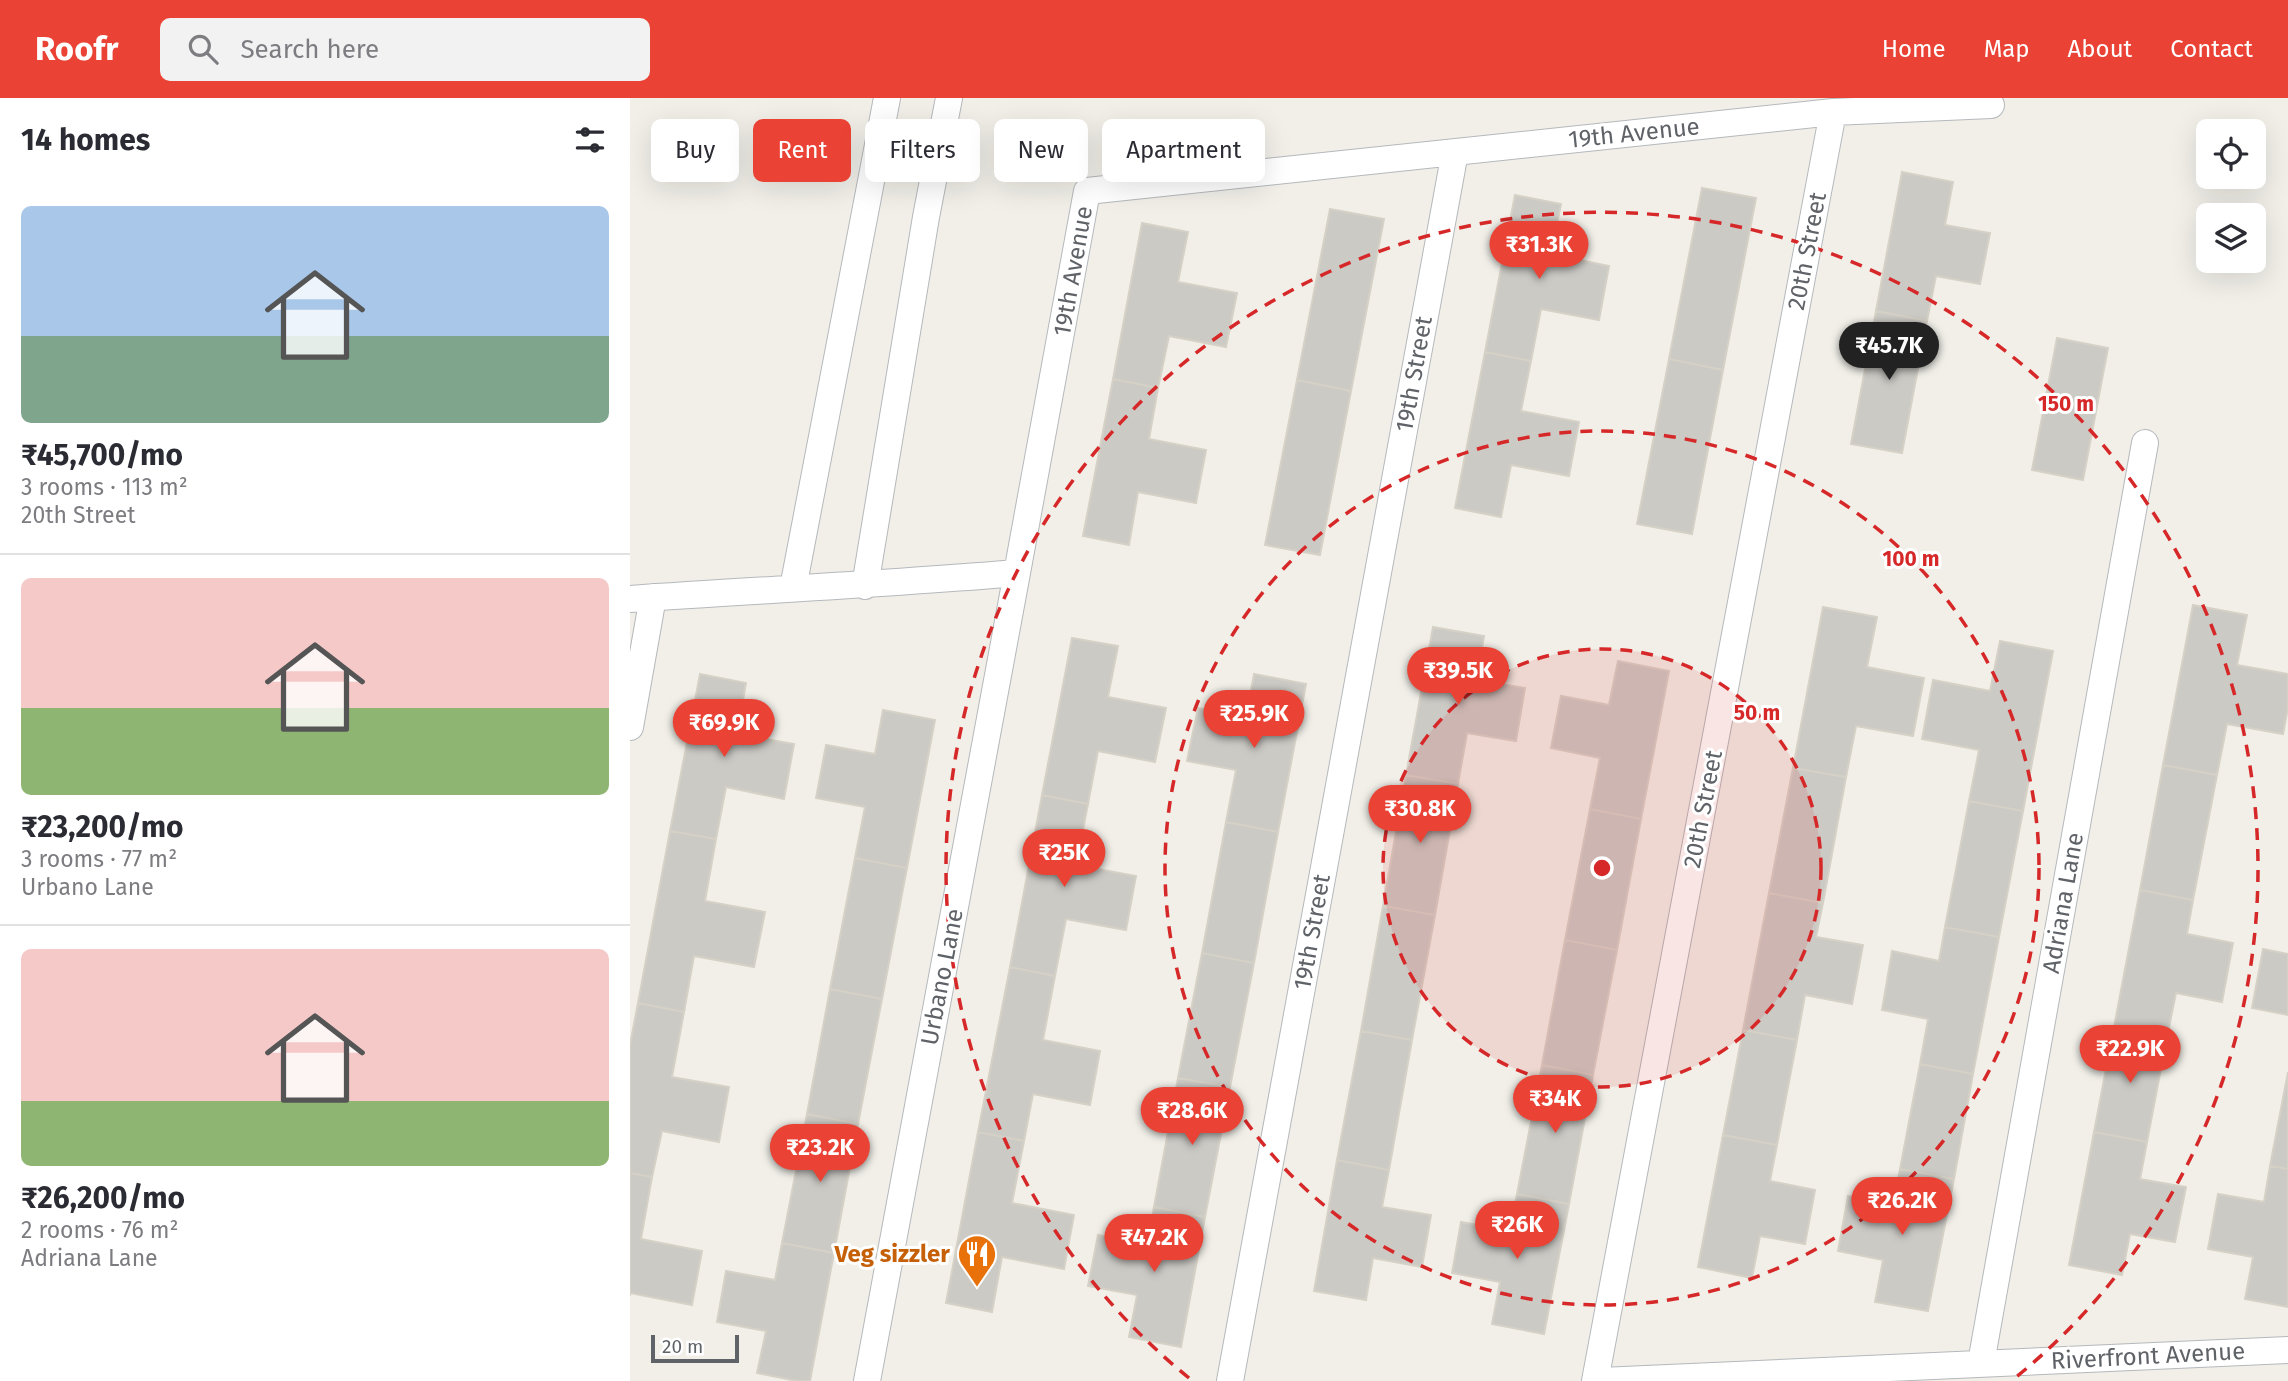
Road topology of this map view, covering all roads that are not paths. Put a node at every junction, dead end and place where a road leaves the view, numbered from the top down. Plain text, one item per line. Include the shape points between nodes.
1 (887, 98) edge
2 (949, 98) edge
3 (1992, 105) dead end
4 (1833, 112) junction
5 (1455, 152) junction
6 (2145, 443) dead end
7 (1017, 573) junction
8 (865, 586) junction
9 (793, 587) junction
10 (641, 598) edge
11 (630, 727) edge
12 (2288, 1350) edge
13 (1981, 1363) junction
14 (2006, 1371) edge
15 (1936, 1373) edge
16 (867, 1381) edge
17 (1230, 1381) edge
18 (1595, 1381) edge
19 (1601, 1381) edge

1 - 9 street
2 - 8 street
3 - 4 street, 19th Avenue
4 - 5 street, 19th Avenue
4 - 18 street, 20th Street
5 - 7 street, 19th Avenue via 1087,191
5 - 17 street, 19th Street
6 - 13 street, Adriana Lane
7 - 8 street
7 - 16 street, Urbano Lane
8 - 9 street
9 - 10 street
10 - 11 street
12 - 14 street, Riverfront Avenue
13 - 14 street, Riverfront Avenue
13 - 15 street, Riverfront Avenue
15 - 19 street, Riverfront Avenue

